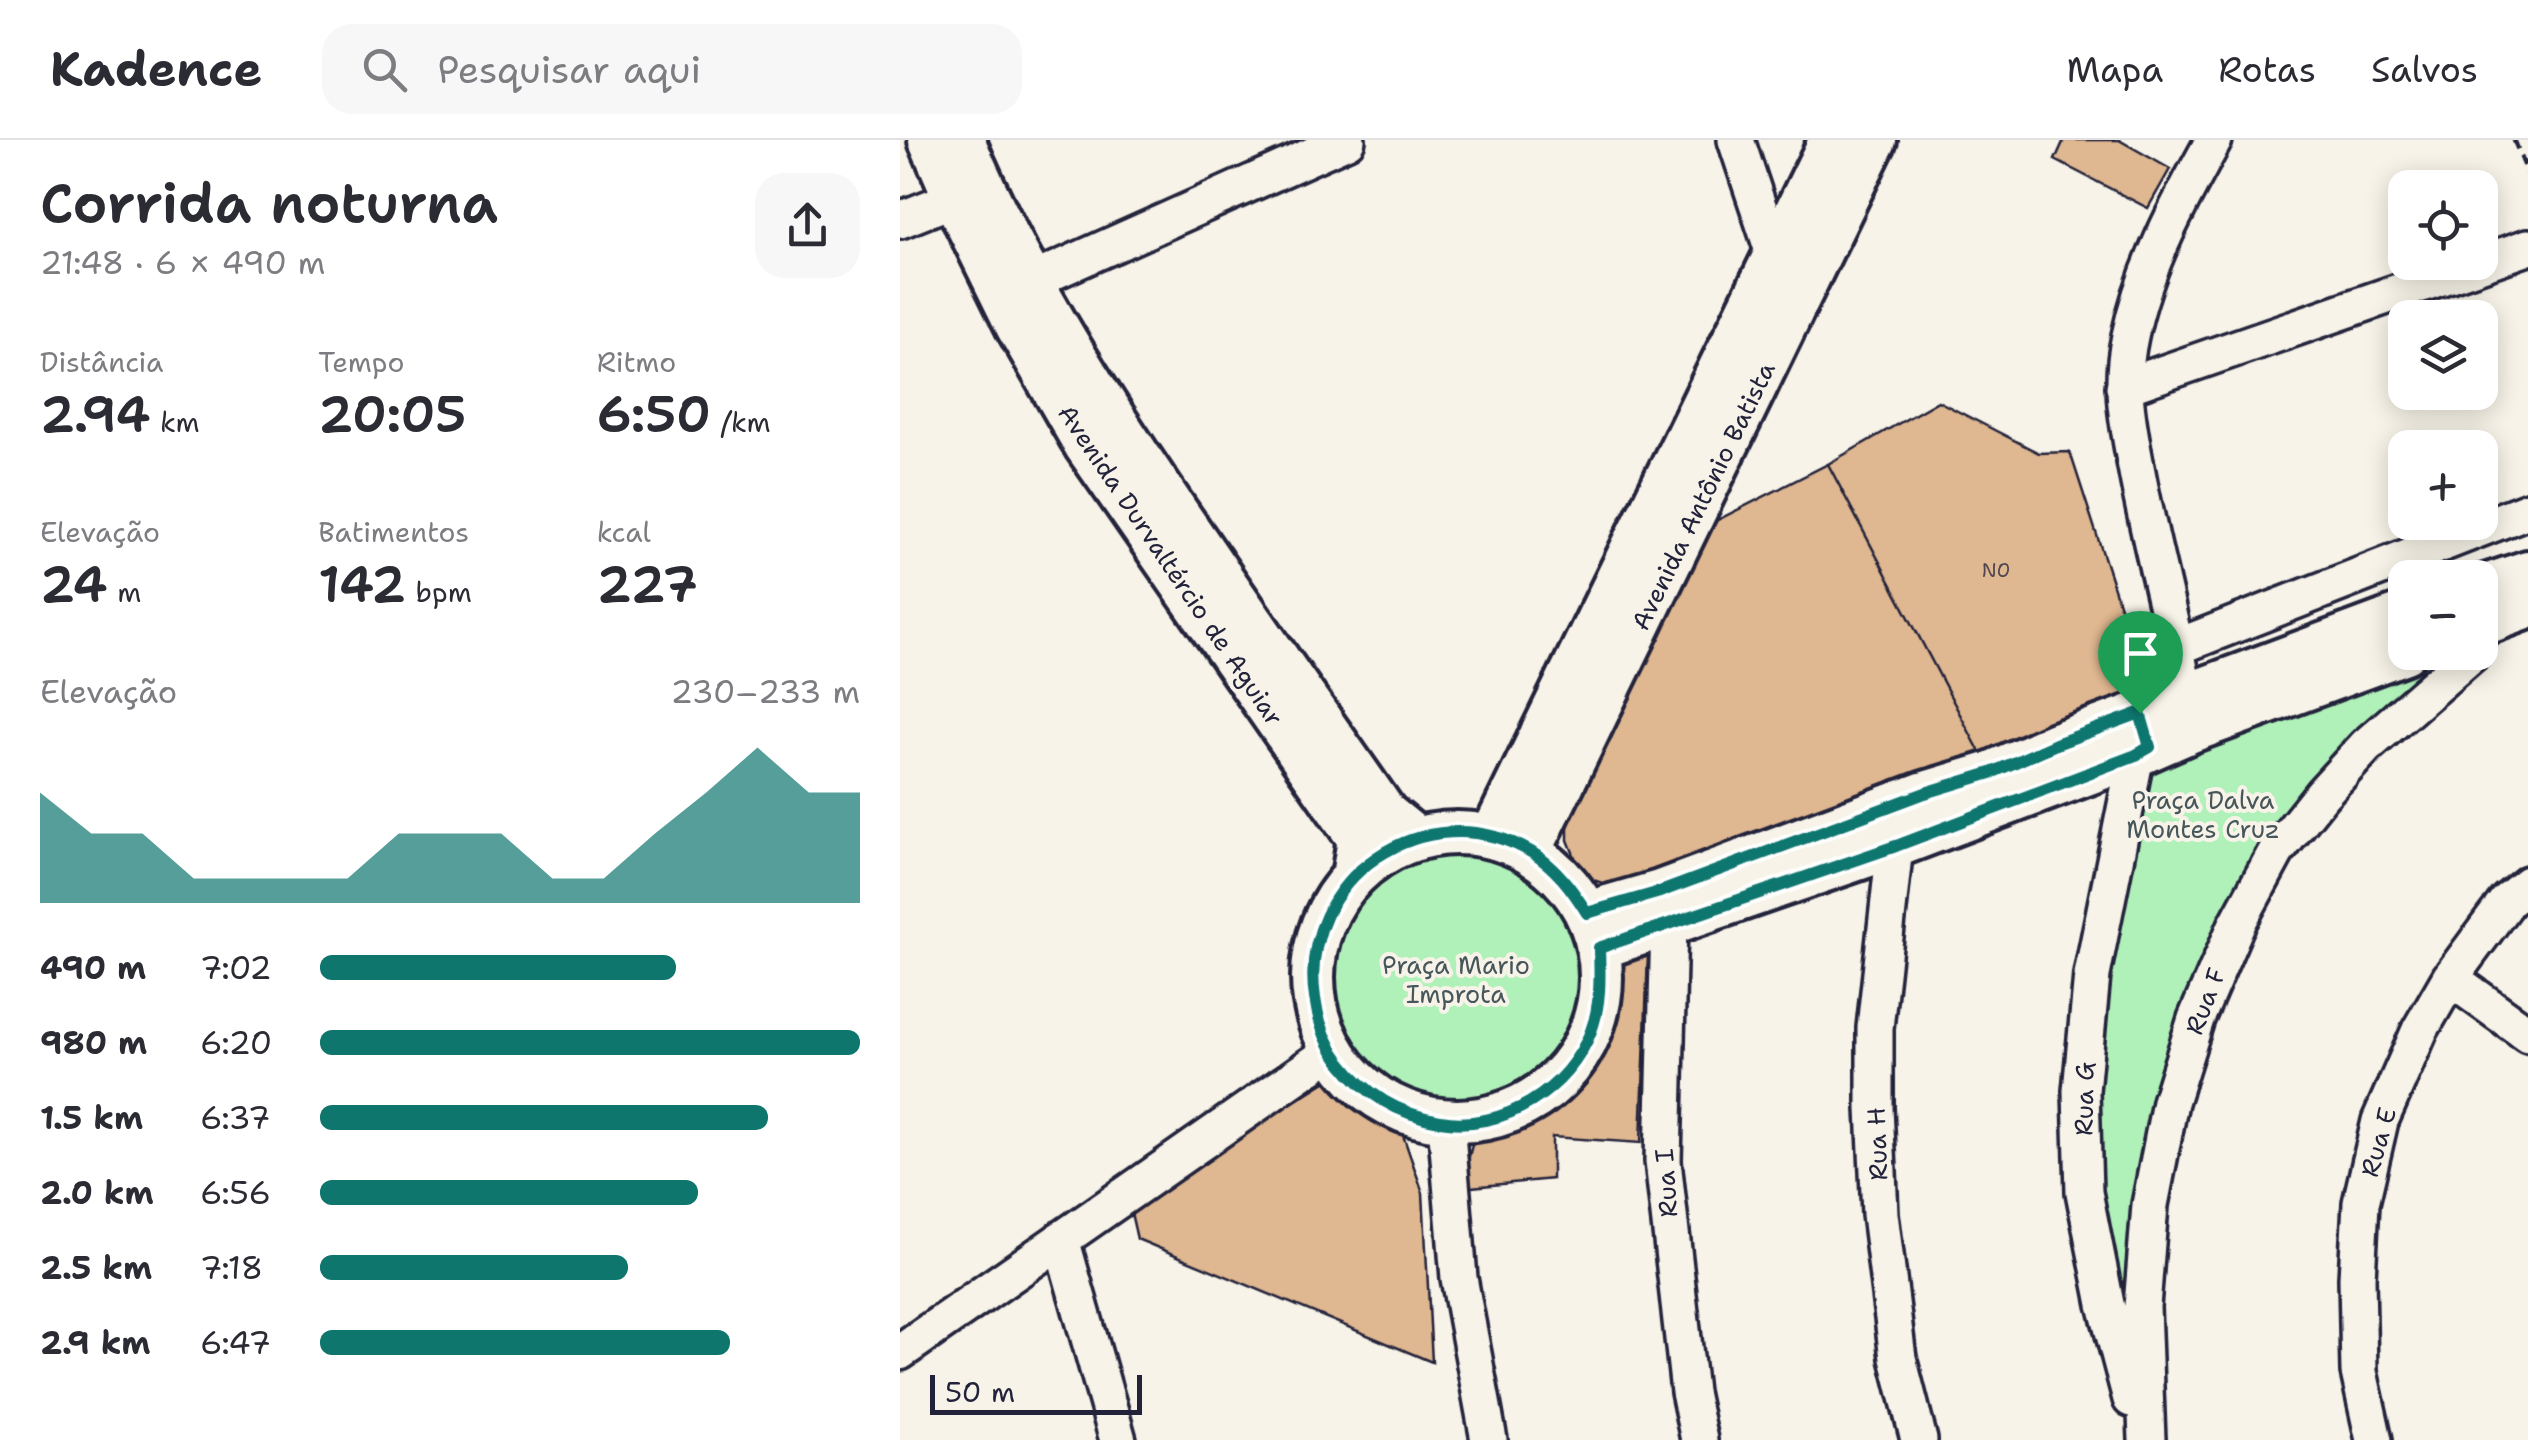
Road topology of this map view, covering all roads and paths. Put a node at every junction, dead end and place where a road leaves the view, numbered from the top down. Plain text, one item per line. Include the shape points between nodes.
1 (930, 140) edge
2 (963, 140) edge
3 (1347, 140) edge
4 (1736, 140) edge
5 (1830, 140) edge
6 (1875, 140) edge
7 (2214, 140) edge
8 (2514, 140) edge
9 (2528, 174) edge
10 (955, 198) junction
11 (900, 220) edge
12 (2528, 247) edge
13 (1792, 265) junction
14 (1030, 282) junction
15 (2124, 387) junction
16 (2528, 510) edge
17 (1182, 552) junction
18 (2528, 572) edge
19 (2498, 582) edge
20 (2528, 607) edge
21 (2528, 616) edge
22 (2498, 618) edge
23 (2388, 620) edge
24 (2498, 636) edge
25 (2177, 647) junction
26 (2388, 658) edge
27 (2453, 670) edge
28 (2185, 696) junction
29 (2142, 738) junction
30 (1932, 811) junction
31 (1416, 839) junction
32 (1511, 844) junction
33 (1896, 846) junction
34 (1353, 877) junction
35 (2528, 884) edge
36 (1665, 908) junction
37 (1593, 931) junction
38 (2450, 978) junction
39 (2528, 1034) edge
40 (1332, 1051) junction
41 (1446, 1122) junction
42 (1061, 1239) junction
43 (900, 1352) edge
44 (1118, 1440) edge
45 (1488, 1440) edge
46 (1699, 1440) edge
47 (1919, 1440) edge
48 (2144, 1440) edge
49 (2374, 1440) edge

1 - 10 street, Avenida Durvaltércio de Aguiar
2 - 14 street, Avenida Durvaltércio de Aguiar
3 - 14 street
4 - 13 street
5 - 13 street, Avenida Antônio Batista
6 - 13 street, Avenida Antônio Batista
7 - 15 street via 2141,293
8 - 9 path
10 - 11 street
10 - 17 street, Avenida Durvaltércio de Aguiar via 1086,446
12 - 15 street
13 - 32 street, Avenida Antônio Batista
14 - 17 street, Avenida Durvaltércio de Aguiar via 1130,446
15 - 25 street via 2150,543
16 - 25 street
17 - 31 street, Avenida Durvaltércio de Aguiar via 1386,814
17 - 34 street, Avenida Durvaltércio de Aguiar via 1357,836
18 - 19 street
20 - 22 street
21 - 24 street
23 - 28 street
25 - 28 street
26 - 29 street
27 - 48 street, Rua F via 2366,746 2276,852 2196,1020 2170,1102 2150,1205 2142,1307
28 - 29 street
29 - 30 street
29 - 48 street, Rua G via 2092,975 2081,1091 2084,1192
30 - 33 street
30 - 36 street
31 - 32 street via 1461,832
31 - 34 street
32 - 37 street via 1553,868
33 - 36 street
33 - 47 street, Rua H via 1875,1028 1874,1108 1898,1358
34 - 40 street via 1330,907 1316,942 1312,979
35 - 38 street, Rua E via 2507,901
36 - 37 street
36 - 46 street, Rua I via 1663,1161
37 - 41 street via 1598,999 1579,1056 1535,1100 1507,1114
38 - 39 street
38 - 49 street, Rua E via 2380,1121 2361,1203 2359,1372
40 - 41 street via 1380,1100 1412,1116
40 - 42 street
41 - 45 street via 1459,1278
42 - 43 street
42 - 44 street

